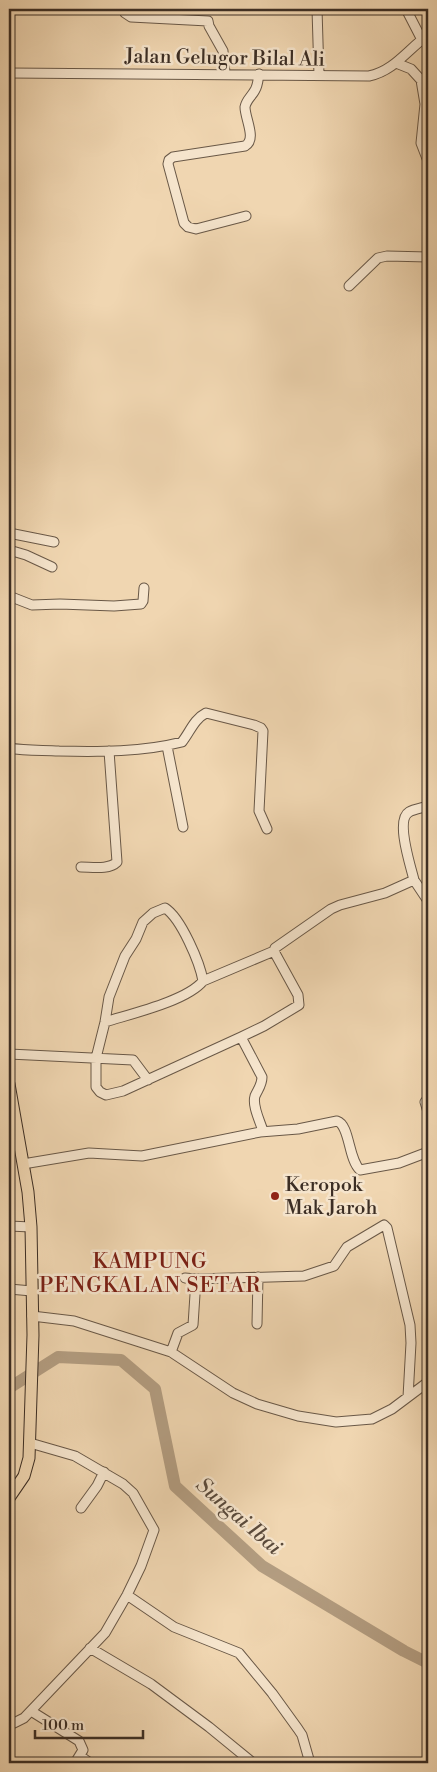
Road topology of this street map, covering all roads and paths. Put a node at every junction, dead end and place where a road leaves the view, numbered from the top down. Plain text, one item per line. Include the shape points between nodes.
1 (123, 9) edge
2 (318, 9) edge
3 (406, 9) edge
4 (422, 36) edge
5 (396, 63) junction
6 (224, 71) junction
7 (9, 73) edge
8 (319, 73) junction
9 (258, 74) junction
10 (425, 138) edge
11 (428, 161) edge
12 (246, 216) dead end
13 (428, 257) edge
14 (349, 286) dead end
15 (9, 533) edge
16 (54, 542) dead end
17 (9, 550) edge
18 (52, 567) dead end
19 (144, 588) dead end
20 (9, 596) edge
21 (167, 746) junction
22 (9, 748) edge
23 (109, 751) junction
24 (428, 806) edge
25 (183, 826) dead end
26 (267, 829) dead end
27 (81, 867) dead end
28 (414, 880) junction
29 (428, 901) edge
30 (274, 951) junction
31 (203, 981) junction
32 (105, 1022) junction
33 (241, 1037) junction
34 (9, 1054) edge
35 (96, 1058) junction
36 (148, 1080) junction
37 (9, 1085) edge
38 (428, 1098) edge
39 (428, 1112) edge
40 (264, 1131) junction
41 (428, 1152) edge
42 (23, 1164) junction
43 (9, 1226) edge
44 (31, 1227) junction
45 (258, 1277) junction
46 (185, 1278) dead end
47 (196, 1280) junction
48 (9, 1290) edge
49 (32, 1292) junction
50 (32, 1316) junction
51 (257, 1324) dead end
52 (171, 1352) junction
53 (428, 1382) edge
54 (408, 1397) junction
55 (30, 1443) junction
56 (104, 1472) junction
57 (9, 1498) edge
58 (80, 1508) dead end
59 (127, 1595) junction
60 (90, 1648) junction
61 (31, 1711) junction
62 (9, 1721) edge
63 (78, 1760) edge
64 (90, 1763) edge
65 (253, 1763) edge
66 (310, 1763) edge

1 - 6 street via 131,17 208,21 223,51
2 - 8 street
3 - 4 street
4 - 5 street, Jalan Gelugor Bilal Ali
5 - 8 street, Jalan Gelugor Bilal Ali via 369,76
5 - 10 street via 411,69 421,80
6 - 7 street, Jalan Gelugor Bilal Ali
6 - 9 street, Jalan Gelugor Bilal Ali
8 - 9 street, Jalan Gelugor Bilal Ali
9 - 12 street via 257,87 245,108 251,139 249,144 172,156 168,164 188,228 196,229
10 - 11 street
13 - 14 street via 378,258
15 - 16 street
17 - 18 street
19 - 20 street via 141,604 125,606 32,605
21 - 23 street
21 - 25 street
21 - 26 street via 182,742 195,721 206,713 264,731 259,811
22 - 23 street
23 - 27 street via 117,862 106,867
24 - 28 street via 408,812 403,818
28 - 29 street
28 - 30 street via 385,893 335,906
30 - 31 street
30 - 33 street via 298,995 299,1005
31 - 32 street via 200,986 169,1003
31 - 32 street via 192,948 171,912 166,908 153,913 143,922 125,956 109,997
32 - 35 street
33 - 36 street
33 - 40 street via 262,1077 255,1104
34 - 35 street
35 - 36 street via 133,1060
35 - 36 street via 96,1088 106,1095
37 - 42 main road
38 - 39 street via 425,1102
40 - 41 street via 298,1130 341,1122 354,1162 360,1170
40 - 42 street via 142,1156 89,1154
42 - 44 main road
43 - 44 street
44 - 49 main road
45 - 47 street
45 - 51 street
45 - 54 street via 304,1276 330,1268 347,1247 384,1225 409,1320
46 - 47 street
47 - 52 street via 193,1325 178,1333
48 - 49 street
49 - 50 main road
50 - 52 street via 74,1321
50 - 55 main road
52 - 54 street via 233,1394 298,1416 336,1422 372,1419
53 - 54 street
55 - 56 street via 63,1451
55 - 57 main road via 24,1476
56 - 58 street
56 - 59 street via 129,1489 154,1530
59 - 60 street via 105,1633
59 - 66 street via 174,1627 239,1653 298,1729
60 - 61 street
60 - 65 street via 165,1693
61 - 62 street via 19,1721
61 - 63 street via 79,1741 83,1750
63 - 64 street

